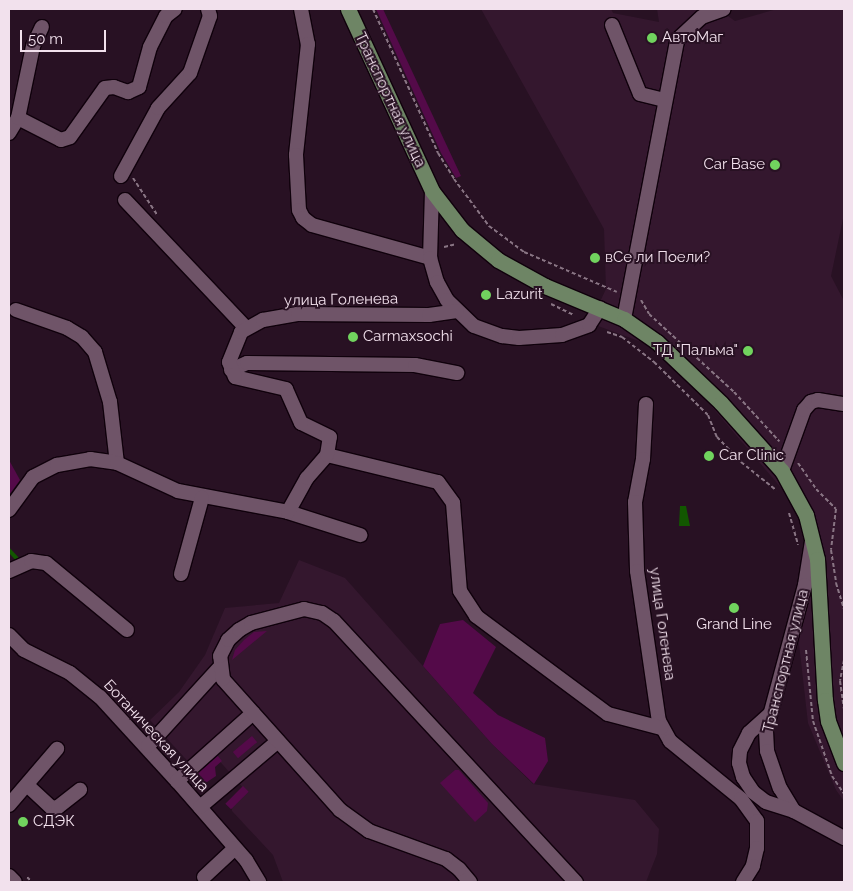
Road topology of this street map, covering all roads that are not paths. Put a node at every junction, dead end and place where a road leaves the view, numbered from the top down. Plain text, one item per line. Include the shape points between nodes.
1 (175, 9) edge
2 (208, 9) edge
3 (301, 9) edge
4 (348, 9) edge
5 (724, 9) edge
6 (612, 25) dead end
7 (42, 27) dead end
8 (664, 100) junction
9 (18, 118) junction
10 (9, 133) edge
11 (124, 172) road end
12 (432, 191) junction
13 (125, 200) dead end
14 (430, 258) junction
15 (600, 308) junction
16 (16, 310) dead end
17 (457, 311) junction
18 (624, 319) junction
19 (245, 327) junction
20 (231, 370) junction
21 (457, 373) dead end
22 (646, 404) dead end
23 (844, 404) edge
24 (327, 455) junction
25 (117, 463) junction
26 (782, 471) junction
27 (202, 498) junction
28 (9, 510) edge
29 (288, 512) junction
30 (360, 535) dead end
31 (812, 537) junction
32 (9, 572) edge
33 (181, 574) dead end
34 (127, 630) dead end
35 (9, 635) edge
36 (219, 668) junction
37 (254, 713) junction
38 (770, 714) junction
39 (661, 728) junction
40 (278, 741) junction
41 (148, 746) junction
42 (57, 749) dead end
43 (844, 763) edge
44 (743, 777) junction
45 (177, 781) junction
46 (27, 786) junction
47 (80, 790) dead end
48 (741, 799) junction
49 (9, 805) edge
50 (200, 807) junction
51 (794, 811) junction
52 (844, 838) edge
53 (235, 848) junction
54 (9, 876) edge
55 (204, 877) dead end
56 (15, 882) edge
57 (259, 882) edge
58 (470, 882) edge
59 (576, 882) edge
60 (743, 882) edge

1 - 9 street via 166,16 150,47 139,87 128,92 114,87 105,88 70,137 61,140
2 - 11 street via 210,16 190,73 158,108
3 - 14 street via 308,44 296,155 299,210 303,218 312,225
4 - 12 main road, Транспортная улица
5 - 8 street via 702,17 677,40
6 - 8 street via 640,94
7 - 9 street via 33,46
8 - 18 street
9 - 10 street
12 - 14 street, Транспортная улица
12 - 15 main road, Транспортная улица via 444,210 482,249 545,286
13 - 19 street
14 - 17 street, Транспортная улица via 437,282
15 - 17 street, Транспортная улица via 589,325 578,331 519,338 481,329
15 - 18 main road, Транспортная улица
16 - 25 street via 67,328 82,337 95,352 110,402
17 - 19 street, улица Голенева via 429,315 298,314 263,320
18 - 26 main road, Транспортная улица via 682,365
19 - 20 street via 232,350
20 - 21 street via 247,363 415,365
20 - 24 street via 236,377 247,382 278,384 286,389 301,423 330,437
22 - 39 street, улица Голенева via 635,502 637,572
23 - 26 street via 811,402 800,419
24 - 29 street via 307,478
24 - 39 street via 428,477 447,489 455,511 457,567 463,599 476,616 608,714
25 - 27 street via 156,482
25 - 28 street via 90,459 58,466 33,477
26 - 31 main road, Транспортная улица via 799,498
27 - 29 street
27 - 33 street
29 - 30 street
31 - 38 street, Транспортная улица via 805,585
31 - 43 main road, Транспортная улица via 822,599 828,722
32 - 34 street via 31,561 46,563
35 - 41 street, Ботаническая улица via 24,650 83,682
36 - 37 street via 223,679
36 - 41 street
36 - 59 street via 220,656 228,640 251,623 304,609 322,613 334,621 446,739
37 - 40 street
37 - 45 street
38 - 44 street via 748,733 740,751
38 - 51 street, Транспортная улица via 766,731 771,768
39 - 48 street via 670,742
40 - 50 street
40 - 58 street via 352,822 446,859
41 - 45 street, Ботаническая улица
42 - 46 street
44 - 48 street
44 - 51 street via 766,802
45 - 50 street, Ботаническая улица
46 - 47 street via 52,808
46 - 49 street
48 - 60 street via 754,815 759,833 753,866
50 - 53 street, Ботаническая улица
51 - 52 street
53 - 55 street
53 - 57 street, Ботаническая улица
54 - 56 street

